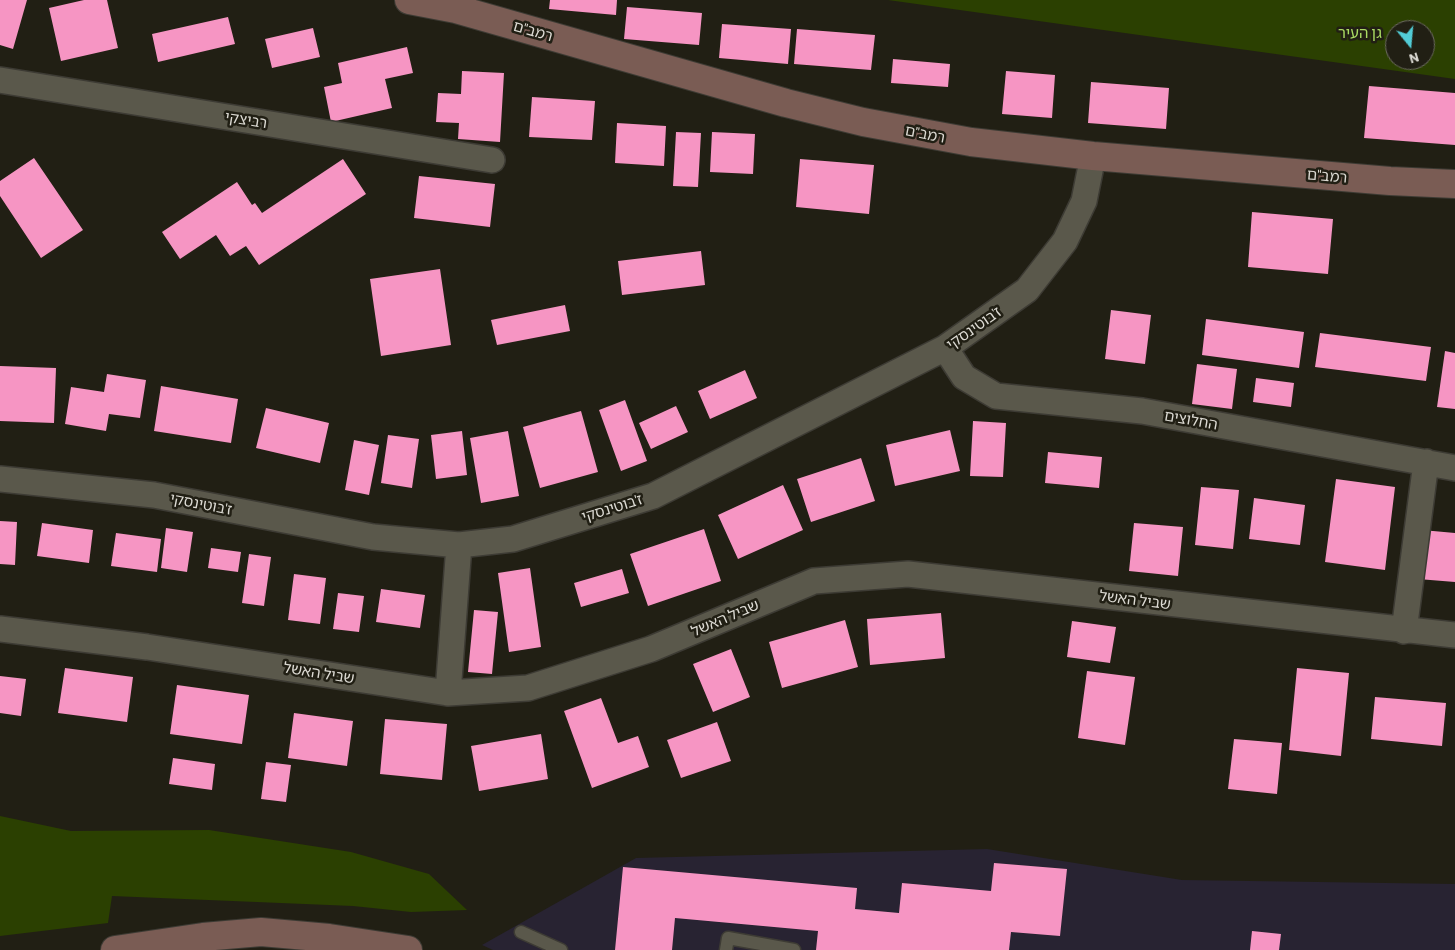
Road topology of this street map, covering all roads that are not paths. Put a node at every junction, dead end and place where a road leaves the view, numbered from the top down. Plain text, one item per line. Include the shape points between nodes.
1 (409, 0) edge
2 (0, 80) edge
3 (1093, 156) junction
4 (492, 160) dead end
5 (1455, 184) edge
6 (945, 348) junction
7 (1426, 462) junction
8 (1455, 468) edge
9 (0, 479) edge
10 (458, 545) junction
11 (0, 629) edge
12 (1404, 631) junction
13 (1455, 636) edge
14 (448, 693) junction
15 (521, 932) dead end
16 (115, 950) edge
17 (408, 950) edge
18 (561, 950) edge
19 (726, 950) edge
20 (794, 950) edge

1 - 3 street, רמב"ם via 456,9 863,122 971,142
2 - 4 street, רביצקי
3 - 5 street, רמב"ם
3 - 6 street, ז'בוטינסקי via 1084,200 1065,241 1027,290
6 - 7 street, החלוצים via 964,377 996,396 1142,412
6 - 10 street, ז'בוטינסקי via 653,496 513,539
7 - 8 street, החלוצים
7 - 12 street
9 - 10 street, ז'בוטינסקי via 154,495 373,537
10 - 14 street
11 - 14 street, שביל האשל via 157,648
12 - 13 street, שביל האשל
12 - 14 street, שביל האשל via 908,574 814,581 651,649 528,688
15 - 18 lane
16 - 17 street via 261,932
19 - 20 lane via 728,938

